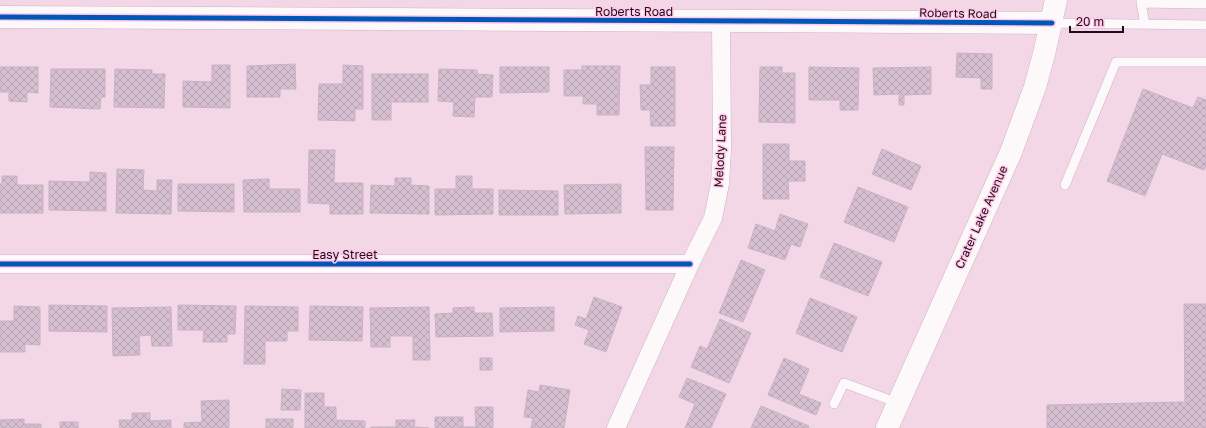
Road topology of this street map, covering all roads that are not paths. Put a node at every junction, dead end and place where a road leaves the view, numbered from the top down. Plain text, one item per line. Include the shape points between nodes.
1 (1056, 0) edge
2 (1141, 2) edge
3 (1201, 2) edge
4 (11, 12) edge
5 (721, 21) junction
6 (1052, 24) junction
7 (1146, 24) junction
8 (1206, 25) edge
9 (1206, 62) edge
10 (1065, 185) dead end
11 (0, 264) edge
12 (690, 264) junction
13 (898, 402) junction
14 (834, 404) dead end
15 (616, 428) edge
16 (887, 428) edge

1 - 6 street, Crater Lake Avenue
2 - 3 lane
2 - 7 lane
4 - 5 street, Roberts Road
5 - 6 street, Roberts Road
5 - 12 street, Melody Lane via 720,184 713,218
6 - 7 lane
6 - 13 street, Crater Lake Avenue via 1035,87 1011,152
7 - 8 lane
9 - 10 lane via 1116,62
11 - 12 street, Easy Street
12 - 15 street, Melody Lane
13 - 14 lane via 844,383
13 - 16 street, Crater Lake Avenue

